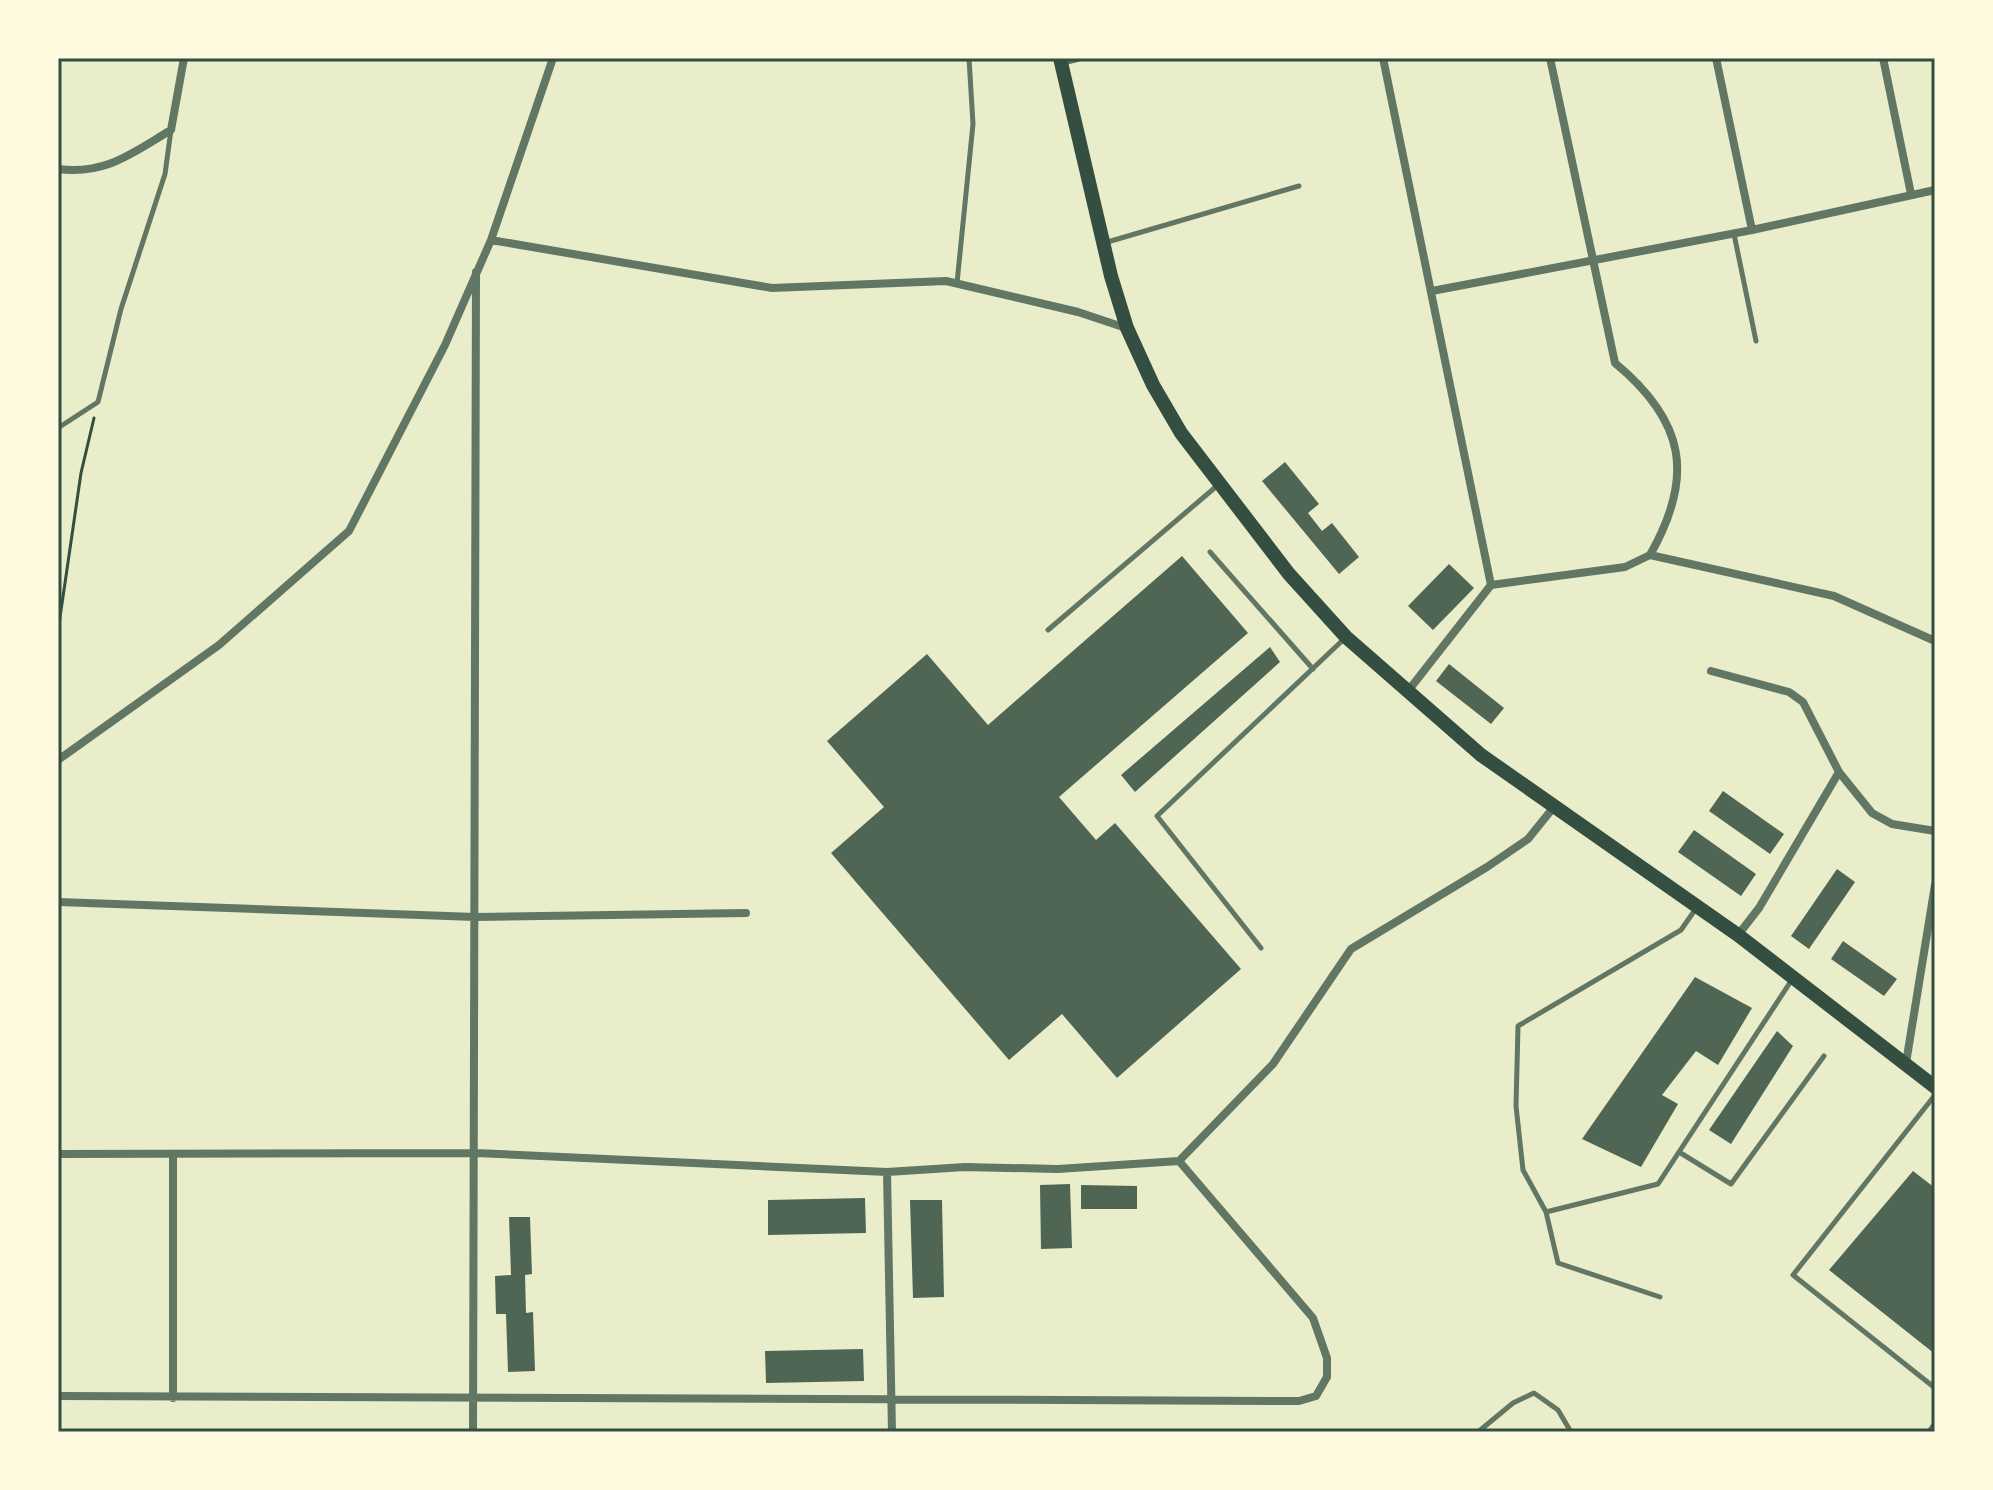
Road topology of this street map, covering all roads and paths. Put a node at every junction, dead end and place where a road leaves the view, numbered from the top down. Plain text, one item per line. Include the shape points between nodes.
1 (184, 58) edge
2 (553, 58) edge
3 (969, 58) edge
4 (1077, 58) edge
5 (1383, 58) edge
6 (1550, 58) edge
7 (1716, 58) edge
8 (1883, 58) edge
9 (1060, 60) edge
10 (171, 130) junction
11 (58, 169) edge
12 (1299, 186) dead end
13 (1935, 190) edge
14 (1911, 194) junction
15 (1752, 230) junction
16 (1734, 234) junction
17 (491, 240) junction
18 (1103, 243) junction
19 (1593, 260) junction
20 (476, 272) junction
21 (957, 283) junction
22 (1432, 291) junction
23 (1127, 328) junction
24 (1756, 341) dead end
25 (98, 402) junction
26 (58, 428) edge
27 (1219, 485) junction
28 (1210, 552) dead end
29 (1650, 555) junction
30 (1491, 585) junction
31 (1048, 630) dead end
32 (58, 631) edge
33 (1346, 637) junction
34 (1935, 641) edge
35 (1313, 669) junction
36 (1711, 671) dead end
37 (1408, 691) junction
38 (58, 760) edge
39 (1839, 772) junction
40 (1553, 808) junction
41 (1935, 831) edge
42 (1935, 885) edge
43 (58, 902) edge
44 (1698, 906) junction
45 (746, 913) dead end
46 (475, 917) junction
47 (1738, 935) junction
48 (1261, 948) dead end
49 (1793, 978) junction
50 (1824, 1056) dead end
51 (1906, 1063) junction
52 (1935, 1087) edge
53 (1935, 1095) edge
54 (1679, 1152) junction
55 (476, 1153) junction
56 (58, 1154) edge
57 (173, 1154) junction
58 (1179, 1161) junction
59 (887, 1172) junction
60 (1546, 1212) junction
61 (1660, 1297) dead end
62 (1935, 1388) edge
63 (58, 1396) edge
64 (473, 1397) junction
65 (173, 1398) junction
66 (892, 1398) junction
67 (1935, 1423) edge
68 (473, 1432) edge
69 (892, 1432) edge
70 (1478, 1432) edge
71 (1571, 1432) edge
72 (1929, 1432) edge

1 - 10 street
2 - 17 street
3 - 21 lane via 973,124
4 - 9 street
5 - 22 street
6 - 19 street
7 - 15 street
8 - 14 street
9 - 18 main road
10 - 11 street via 111,164 82,172
10 - 25 lane via 165,174 121,309
12 - 18 lane
13 - 14 street
14 - 15 street
15 - 16 street
16 - 19 street
16 - 24 lane
17 - 20 street
17 - 21 street via 772,288
18 - 23 main road
19 - 22 street
19 - 29 street via 1615,363 1658,405 1676,449 1676,496
20 - 38 street via 445,345 349,531 219,645
20 - 46 street
21 - 23 street
22 - 30 street
23 - 27 main road via 1181,433
25 - 26 lane
25 - 32 path via 81,473
27 - 31 lane
27 - 33 main road
28 - 35 lane
29 - 30 street via 1625,567
29 - 34 street via 1834,596
30 - 37 street
33 - 35 lane
33 - 37 main road
35 - 48 lane via 1157,816
36 - 39 street via 1789,692 1803,702
37 - 40 main road
39 - 41 street via 1872,813 1892,824
39 - 47 street
40 - 44 main road
40 - 58 street via 1528,839 1351,949 1273,1064
42 - 51 street
43 - 46 street
44 - 47 main road
44 - 60 lane via 1681,930 1518,1026 1516,1106 1523,1170
45 - 46 street
46 - 55 street
47 - 49 main road
49 - 51 main road
49 - 54 lane
50 - 54 lane via 1731,1184
51 - 52 main road
53 - 62 lane via 1793,1275
54 - 60 lane via 1658,1184
55 - 57 street
55 - 59 street
55 - 64 street
56 - 57 street
57 - 65 street
58 - 59 street
58 - 66 street via 1313,1318 1327,1358 1327,1377 1316,1396 1299,1401
59 - 66 street
60 - 61 lane via 1558,1263
63 - 65 street
64 - 65 street
64 - 66 street
64 - 68 street
66 - 69 street
67 - 72 lane
70 - 71 lane via 1534,1393 1558,1410

